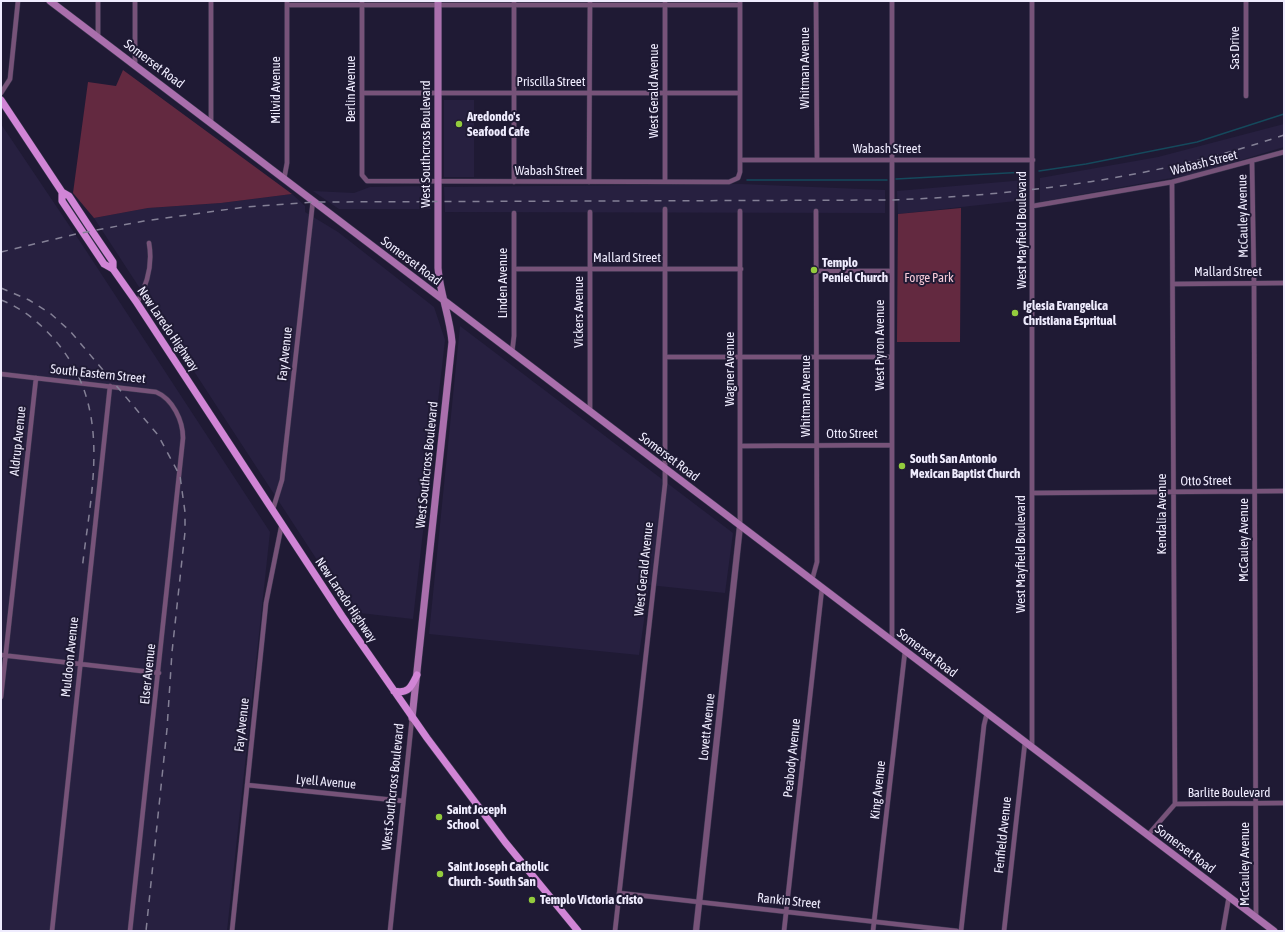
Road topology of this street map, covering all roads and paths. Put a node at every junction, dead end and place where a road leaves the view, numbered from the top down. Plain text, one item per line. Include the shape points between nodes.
1 (18, 1) edge
2 (50, 1) edge
3 (98, 1) edge
4 (135, 1) edge
5 (210, 1) edge
6 (816, 1) edge
7 (892, 1) edge
8 (1032, 1) edge
9 (1246, 1) edge
10 (287, 3) edge
11 (362, 3) edge
12 (438, 3) edge
13 (514, 3) edge
14 (590, 3) edge
15 (665, 3) edge
16 (740, 3) edge
17 (98, 37) junction
18 (134, 65) junction
19 (1, 93) edge
20 (362, 93) junction
21 (438, 93) junction
22 (514, 93) junction
23 (589, 93) junction
24 (665, 93) junction
25 (740, 93) junction
26 (1246, 96) dead end
27 (1, 100) edge
28 (210, 123) junction
29 (1284, 152) edge
30 (740, 160) junction
31 (816, 160) junction
32 (891, 160) junction
33 (1033, 160) junction
34 (1252, 162) junction
35 (363, 178) joint
36 (284, 179) junction
37 (439, 181) junction
38 (666, 181) junction
39 (514, 182) junction
40 (589, 182) junction
41 (1172, 182) junction
42 (313, 200) junction
43 (1033, 206) junction
44 (665, 209) dead end
45 (740, 211) dead end
46 (816, 211) dead end
47 (590, 212) dead end
48 (514, 213) dead end
49 (149, 243) dead end
50 (514, 269) junction
51 (590, 269) junction
52 (665, 269) junction
53 (741, 269) junction
54 (817, 271) junction
55 (891, 271) junction
56 (1254, 283) junction
57 (1284, 283) edge
58 (1173, 284) junction
59 (442, 300) junction
60 (137, 303) junction
61 (512, 353) junction
62 (665, 357) junction
63 (740, 357) junction
64 (817, 357) junction
65 (891, 357) junction
66 (1, 374) edge
67 (36, 378) junction
68 (110, 386) junction
69 (590, 412) junction
70 (179, 419) joint
71 (891, 445) junction
72 (741, 446) junction
73 (817, 446) junction
74 (665, 469) junction
75 (1173, 492) junction
76 (1255, 492) junction
77 (1284, 492) edge
78 (1033, 494) junction
79 (272, 509) junction
80 (282, 523) junction
81 (740, 526) junction
82 (812, 580) junction
83 (822, 588) junction
84 (892, 641) junction
85 (905, 651) junction
86 (3, 656) edge
87 (81, 664) junction
88 (159, 673) junction
89 (417, 675) junction
90 (394, 691) junction
91 (1, 697) edge
92 (987, 713) junction
93 (412, 718) junction
94 (1025, 742) junction
95 (1032, 747) junction
96 (247, 785) junction
97 (404, 801) junction
98 (1256, 803) junction
99 (1284, 803) edge
100 (1175, 804) junction
101 (1148, 835) junction
102 (619, 893) junction
103 (1229, 896) junction
104 (699, 902) junction
105 (787, 912) junction
106 (1256, 917) junction
107 (874, 922) junction
108 (52, 931) edge
109 (130, 931) edge
110 (232, 931) edge
111 (390, 931) edge
112 (578, 931) edge
113 (615, 931) edge
114 (696, 931) edge
115 (784, 931) edge
116 (873, 931) edge
117 (957, 931) edge
118 (961, 931) edge
119 (1004, 931) edge
120 (1223, 931) edge
121 (1274, 931) edge

1 - 19 street via 10,79
2 - 17 main road, Somerset Road
3 - 17 street
4 - 18 street
5 - 28 street
6 - 31 street, Whitman Avenue
7 - 32 street, West Pyron Avenue
8 - 33 street, West Mayfield Boulevard
9 - 26 street, Sas Drive
10 - 11 street
10 - 36 street, Milvid Avenue via 287,163
11 - 12 street
11 - 20 street, Berlin Avenue
12 - 13 street
12 - 21 main road, West Southcross Boulevard
13 - 14 street
13 - 22 street
14 - 15 street
14 - 23 street
15 - 16 street
15 - 24 street, West Gerald Avenue
16 - 25 street
17 - 18 main road, Somerset Road
18 - 28 main road, Somerset Road
20 - 21 street, Priscilla Street
20 - 35 street, Berlin Avenue
21 - 22 street, Priscilla Street
21 - 37 main road, West Southcross Boulevard
22 - 23 street, Priscilla Street
22 - 39 street
23 - 24 street, Priscilla Street
23 - 40 street
24 - 25 street, Priscilla Street
24 - 38 street, West Gerald Avenue
25 - 30 street
27 - 60 main road, New Laredo Highway via 62,192 62,200 104,264 113,269
28 - 36 main road, Somerset Road
29 - 34 street, Wabash Street
30 - 31 street, Wabash Street
30 - 38 street, Wabash Street via 740,172 736,180
31 - 32 street, Wabash Street
32 - 33 street, Wabash Street
32 - 55 street, West Pyron Avenue
33 - 43 street, West Mayfield Boulevard
34 - 41 street, Wabash Street
34 - 56 street, McCauley Avenue
35 - 37 street, Wabash Street via 370,181
36 - 42 main road, Somerset Road
37 - 39 street, Wabash Street
37 - 59 main road, West Southcross Boulevard via 438,268
38 - 40 street, Wabash Street
39 - 40 street, Wabash Street
41 - 43 street, Wabash Street
41 - 58 street, Kendalia Avenue
42 - 59 main road, Somerset Road
42 - 79 street, Fay Avenue via 282,480
43 - 78 street, West Mayfield Boulevard
44 - 52 street, West Gerald Avenue
45 - 53 street, Wagner Avenue
46 - 54 street, Whitman Avenue
47 - 51 street, Vickers Avenue
48 - 50 street, Linden Avenue
49 - 60 street via 151,258 148,274 145,289
50 - 51 street, Mallard Street
50 - 61 street, Linden Avenue
51 - 52 street, Mallard Street
51 - 69 street, Vickers Avenue
52 - 53 street, Mallard Street
52 - 62 street, West Gerald Avenue
53 - 63 street, Wagner Avenue
54 - 55 street
54 - 64 street, Whitman Avenue
55 - 65 street, West Pyron Avenue
56 - 57 street, Mallard Street
56 - 58 street, Mallard Street
56 - 76 street, McCauley Avenue
58 - 75 street, Kendalia Avenue
59 - 61 main road, Somerset Road
59 - 89 main road, West Southcross Boulevard via 450,324 451,351
60 - 79 main road, New Laredo Highway
61 - 69 main road, Somerset Road
62 - 63 street
62 - 74 street, West Gerald Avenue
63 - 64 street
63 - 72 street, Wagner Avenue
64 - 65 street
64 - 73 street, Whitman Avenue
65 - 71 street, West Pyron Avenue
66 - 67 street, South Eastern Street
67 - 68 street, South Eastern Street
67 - 86 street, Aldrup Avenue
68 - 70 street, South Eastern Street via 161,394 175,409
68 - 87 street, Muldoon Avenue
69 - 74 main road, Somerset Road
70 - 88 street, Elser Avenue via 184,438
71 - 73 street, Otto Street
71 - 84 street, West Pyron Avenue
72 - 73 street, Otto Street
72 - 81 street, Wagner Avenue
73 - 82 street, Whitman Avenue via 817,562
74 - 81 main road, Somerset Road
74 - 102 street, West Gerald Avenue
75 - 76 street, Otto Street
75 - 78 street, Otto Street
75 - 100 street, Kendalia Avenue
76 - 77 street, Otto Street
76 - 98 street, McCauley Avenue
78 - 95 street, West Mayfield Boulevard
79 - 80 main road, New Laredo Highway
80 - 90 main road, New Laredo Highway
80 - 96 street, Fay Avenue via 266,602
81 - 82 main road, Somerset Road
81 - 104 street, Lovett Avenue
82 - 83 main road, Somerset Road
83 - 84 main road, Somerset Road
83 - 105 street, Peabody Avenue
84 - 85 main road, Somerset Road
85 - 92 main road, Somerset Road
85 - 107 street, King Avenue
86 - 87 street
86 - 91 street, Aldrup Avenue
87 - 88 street
87 - 108 street, Muldoon Avenue
88 - 109 street, Elser Avenue
89 - 90 main road via 408,691
89 - 93 main road, West Southcross Boulevard
90 - 93 main road, New Laredo Highway
92 - 94 main road, Somerset Road
92 - 118 street
93 - 97 street, West Southcross Boulevard
93 - 112 main road, New Laredo Highway via 456,779
94 - 95 main road, Somerset Road
94 - 119 street, Fenfield Avenue
95 - 101 main road, Somerset Road
96 - 97 street, Lyell Avenue
96 - 110 street, Fay Avenue
97 - 111 street, West Southcross Boulevard
98 - 99 street, Barlite Boulevard
98 - 100 street, Barlite Boulevard
98 - 106 street, McCauley Avenue
100 - 101 street
101 - 103 main road, Somerset Road
102 - 104 street, Rankin Street
102 - 113 street, West Gerald Avenue
103 - 106 main road, Somerset Road
103 - 120 street
104 - 105 street, Rankin Street
104 - 114 street, Lovett Avenue
105 - 107 street, Rankin Street
105 - 115 street, Peabody Avenue
106 - 121 main road, Somerset Road
107 - 116 street, King Avenue
107 - 117 street, Rankin Street

